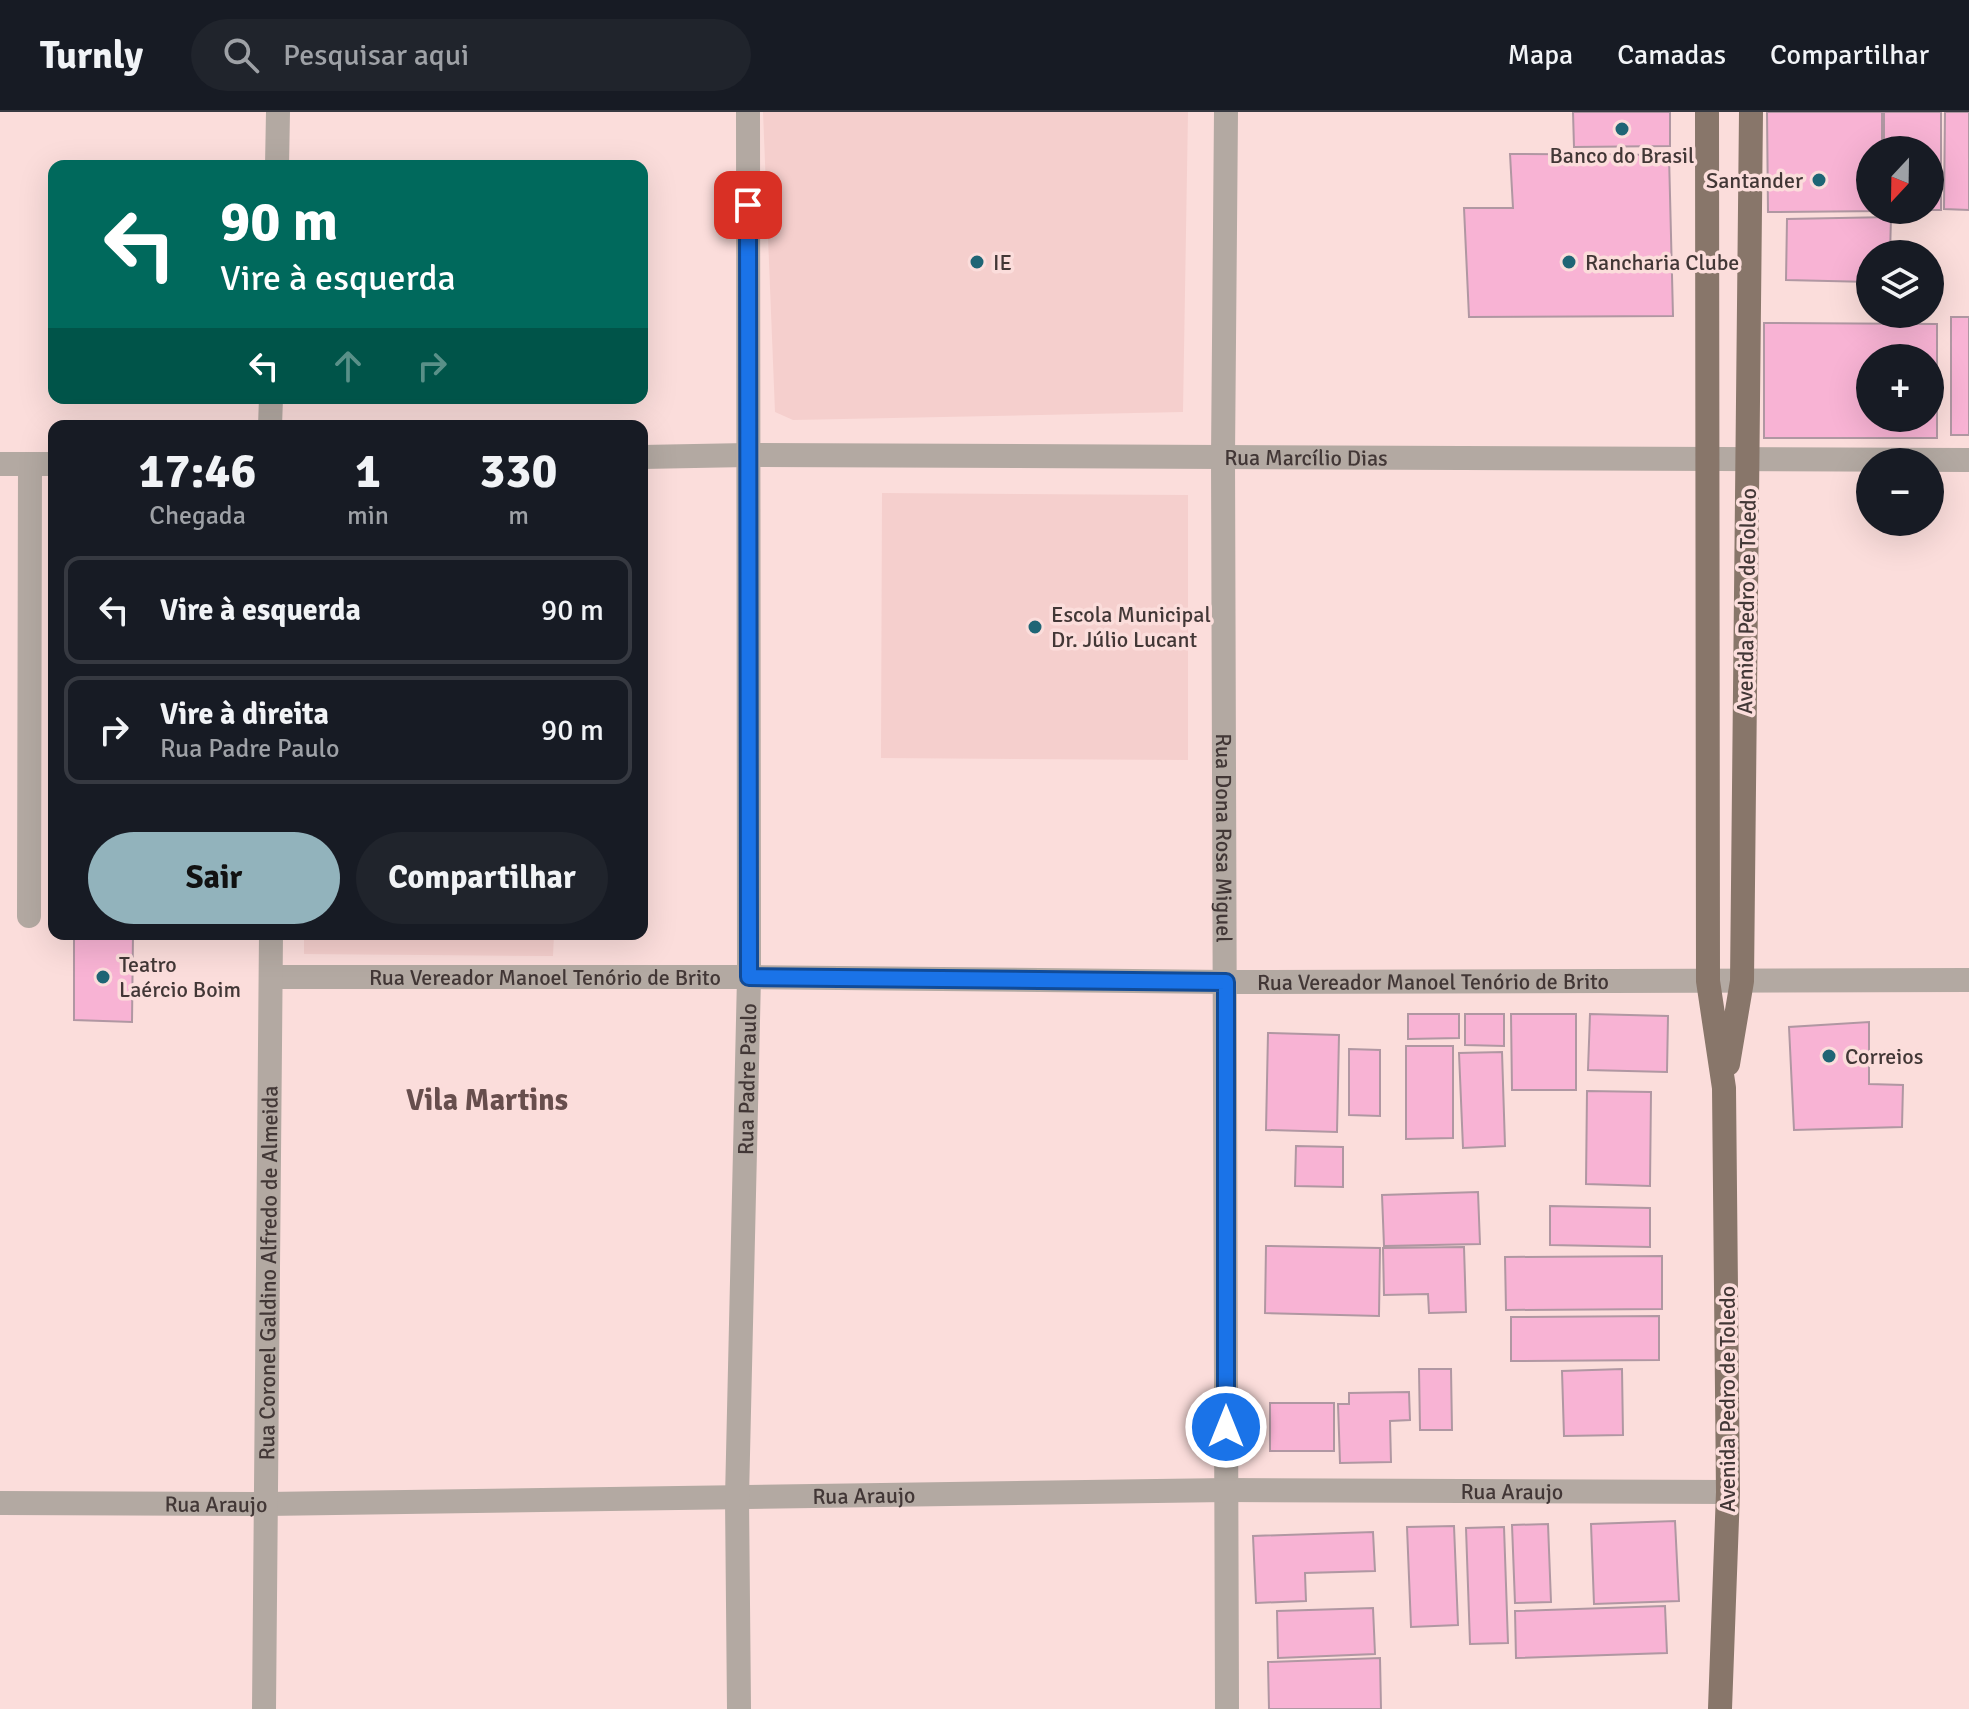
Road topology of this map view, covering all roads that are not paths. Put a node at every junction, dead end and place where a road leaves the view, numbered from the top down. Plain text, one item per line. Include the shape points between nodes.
1 (278, 112) edge
2 (748, 112) edge
3 (1226, 112) edge
4 (1707, 112) edge
5 (1751, 112) edge
6 (277, 160) edge
7 (747, 455) junction
8 (648, 457) edge
9 (1223, 457) junction
10 (1747, 458) junction
11 (1707, 460) junction
12 (1969, 460) edge
13 (0, 464) edge
14 (42, 464) edge
15 (29, 916) dead end
16 (271, 940) edge
17 (271, 977) junction
18 (749, 977) junction
19 (1969, 980) edge
20 (1708, 981) junction
21 (1742, 981) junction
22 (1226, 982) junction
23 (1724, 1088) junction
24 (1226, 1490) junction
25 (1728, 1492) junction
26 (737, 1498) junction
27 (0, 1503) edge
28 (266, 1504) junction
29 (264, 1709) edge
30 (739, 1709) edge
31 (1227, 1709) edge
32 (1720, 1709) edge

1 - 6 street
2 - 7 street, Rua Padre Paulo
3 - 9 street, Rua Dona Rosa Miguel
4 - 11 main road, Avenida Pedro de Toledo
5 - 10 main road, Avenida Pedro de Toledo
7 - 8 street, Rua Marcílio Dias
7 - 9 street, Rua Marcílio Dias
7 - 18 street, Rua Padre Paulo
9 - 11 street, Rua Marcílio Dias
9 - 22 street, Rua Dona Rosa Miguel
10 - 11 street, Rua Marcílio Dias
10 - 12 street, Rua Marcílio Dias
10 - 21 main road, Avenida Pedro de Toledo
11 - 20 main road, Avenida Pedro de Toledo
13 - 14 street
14 - 15 street
16 - 17 street, Rua Coronel Galdino Alfredo de Almeida
17 - 18 street, Rua Vereador Manoel Tenório de Brito
17 - 28 street, Rua Coronel Galdino Alfredo de Almeida
18 - 22 street, Rua Vereador Manoel Tenório de Brito
18 - 26 street, Rua Padre Paulo
19 - 21 street, Rua Vereador Manoel Tenório de Brito
20 - 21 street, Rua Vereador Manoel Tenório de Brito
20 - 22 street, Rua Vereador Manoel Tenório de Brito
20 - 23 main road, Avenida Pedro de Toledo
21 - 23 main road, Avenida Pedro de Toledo
22 - 24 street, Rua Dona Rosa Miguel
23 - 25 main road, Avenida Pedro de Toledo
24 - 25 street, Rua Araujo
24 - 26 street, Rua Araujo
24 - 31 street, Rua Dona Rosa Miguel
25 - 32 main road, Avenida Pedro de Toledo
26 - 28 street, Rua Araujo
26 - 30 street, Rua Padre Paulo
27 - 28 street, Rua Araujo
28 - 29 street, Rua Coronel Galdino Alfredo de Almeida

